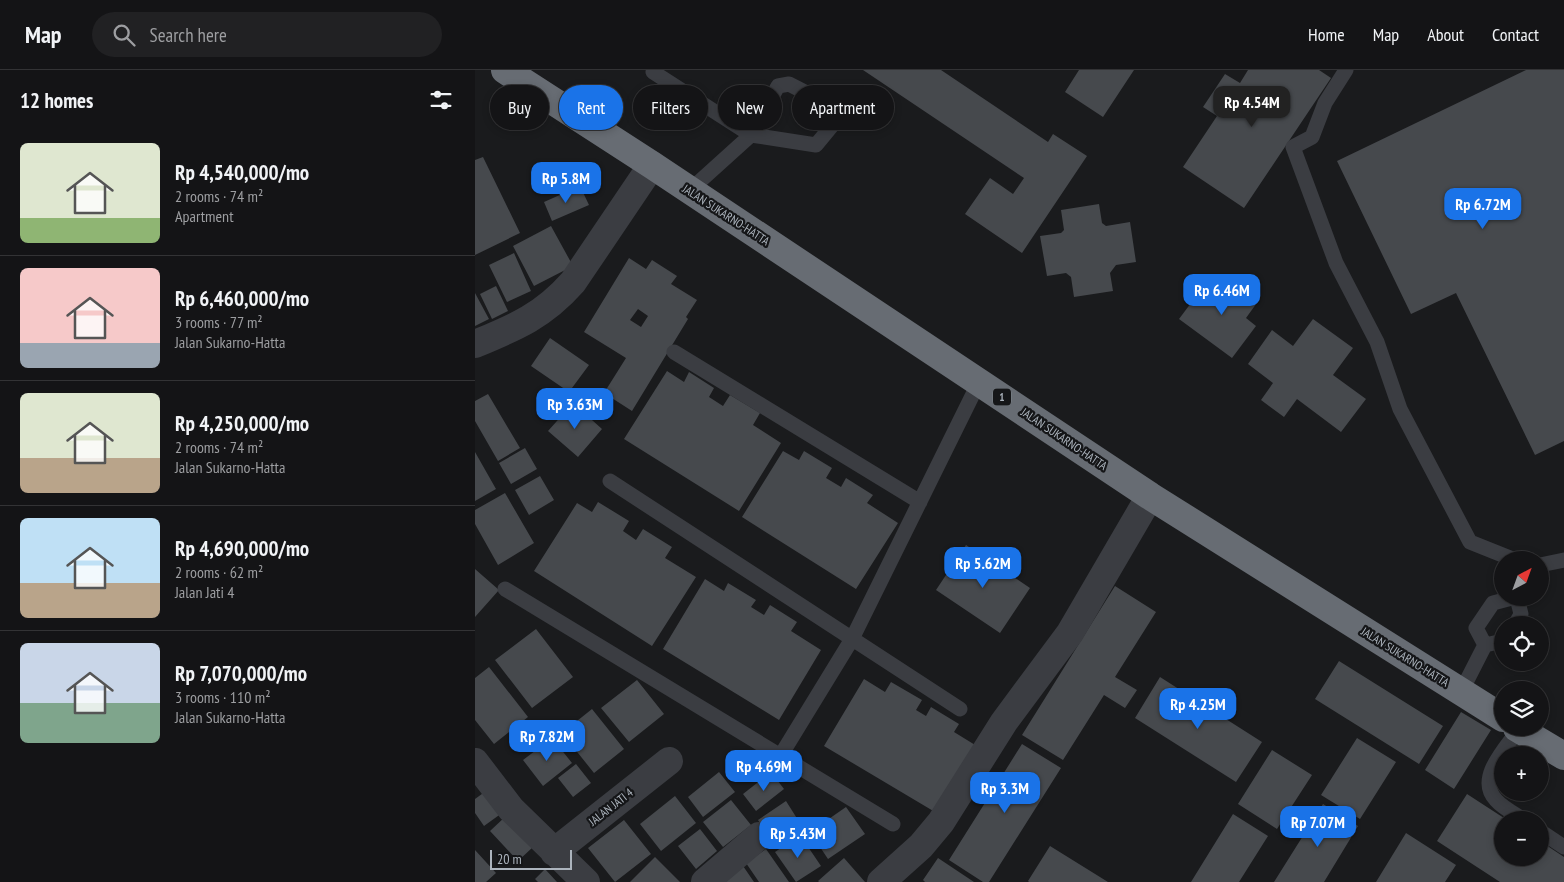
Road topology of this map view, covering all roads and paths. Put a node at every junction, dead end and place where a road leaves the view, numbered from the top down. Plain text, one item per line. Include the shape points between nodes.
1 (505, 70) edge
2 (1345, 70) edge
3 (653, 72) dead end
4 (751, 135) junction
5 (652, 165) junction
6 (689, 191) junction
7 (475, 344) edge
8 (674, 352) dead end
9 (979, 382) junction
10 (610, 482) dead end
11 (1150, 496) junction
12 (920, 502) junction
13 (1494, 552) edge
14 (1564, 560) edge
15 (1549, 563) edge
16 (505, 589) dead end
17 (1494, 603) edge
18 (852, 639) junction
19 (1494, 643) edge
20 (1485, 645) junction
21 (1461, 692) junction
22 (960, 708) dead end
23 (1494, 713) edge
24 (1508, 736) edge
25 (1531, 736) edge
26 (781, 755) junction
27 (1564, 756) edge
28 (669, 761) dead end
29 (475, 762) edge
30 (1511, 811) edge
31 (893, 824) dead end
32 (759, 836) dead end
33 (1549, 837) edge
34 (1564, 847) edge
35 (553, 852) junction
36 (586, 882) edge
37 (705, 882) edge
38 (881, 882) edge

1 - 5 highway, JALAN SUKARNO-HATTA / 1
2 - 13 lane via 1325,103 1312,136 1293,147 1336,263 1377,342 1401,409 1470,542
3 - 4 lane
4 - 4 lane via 778,86 789,84 830,105 837,112 835,122 816,145
4 - 6 lane
5 - 6 highway, JALAN SUKARNO-HATTA / 1
5 - 7 street via 561,296 521,325
6 - 9 highway, JALAN SUKARNO-HATTA / 1
8 - 12 lane
9 - 11 highway, JALAN SUKARNO-HATTA / 1
9 - 12 lane
10 - 18 lane
11 - 21 highway, JALAN SUKARNO-HATTA / 1
11 - 38 street via 1070,632 1004,722 941,822 921,846
12 - 18 lane
14 - 15 lane
16 - 26 lane
17 - 20 lane via 1476,628
18 - 22 lane
18 - 26 lane
19 - 20 lane
20 - 21 lane
21 - 23 highway, JALAN SUKARNO-HATTA / 1
24 - 30 lane via 1488,781 1489,792
25 - 27 highway, JALAN SUKARNO-HATTA / 1
26 - 31 lane
28 - 35 street, JALAN JATI 4
29 - 35 street via 511,809
32 - 37 street
33 - 34 lane
35 - 36 street

